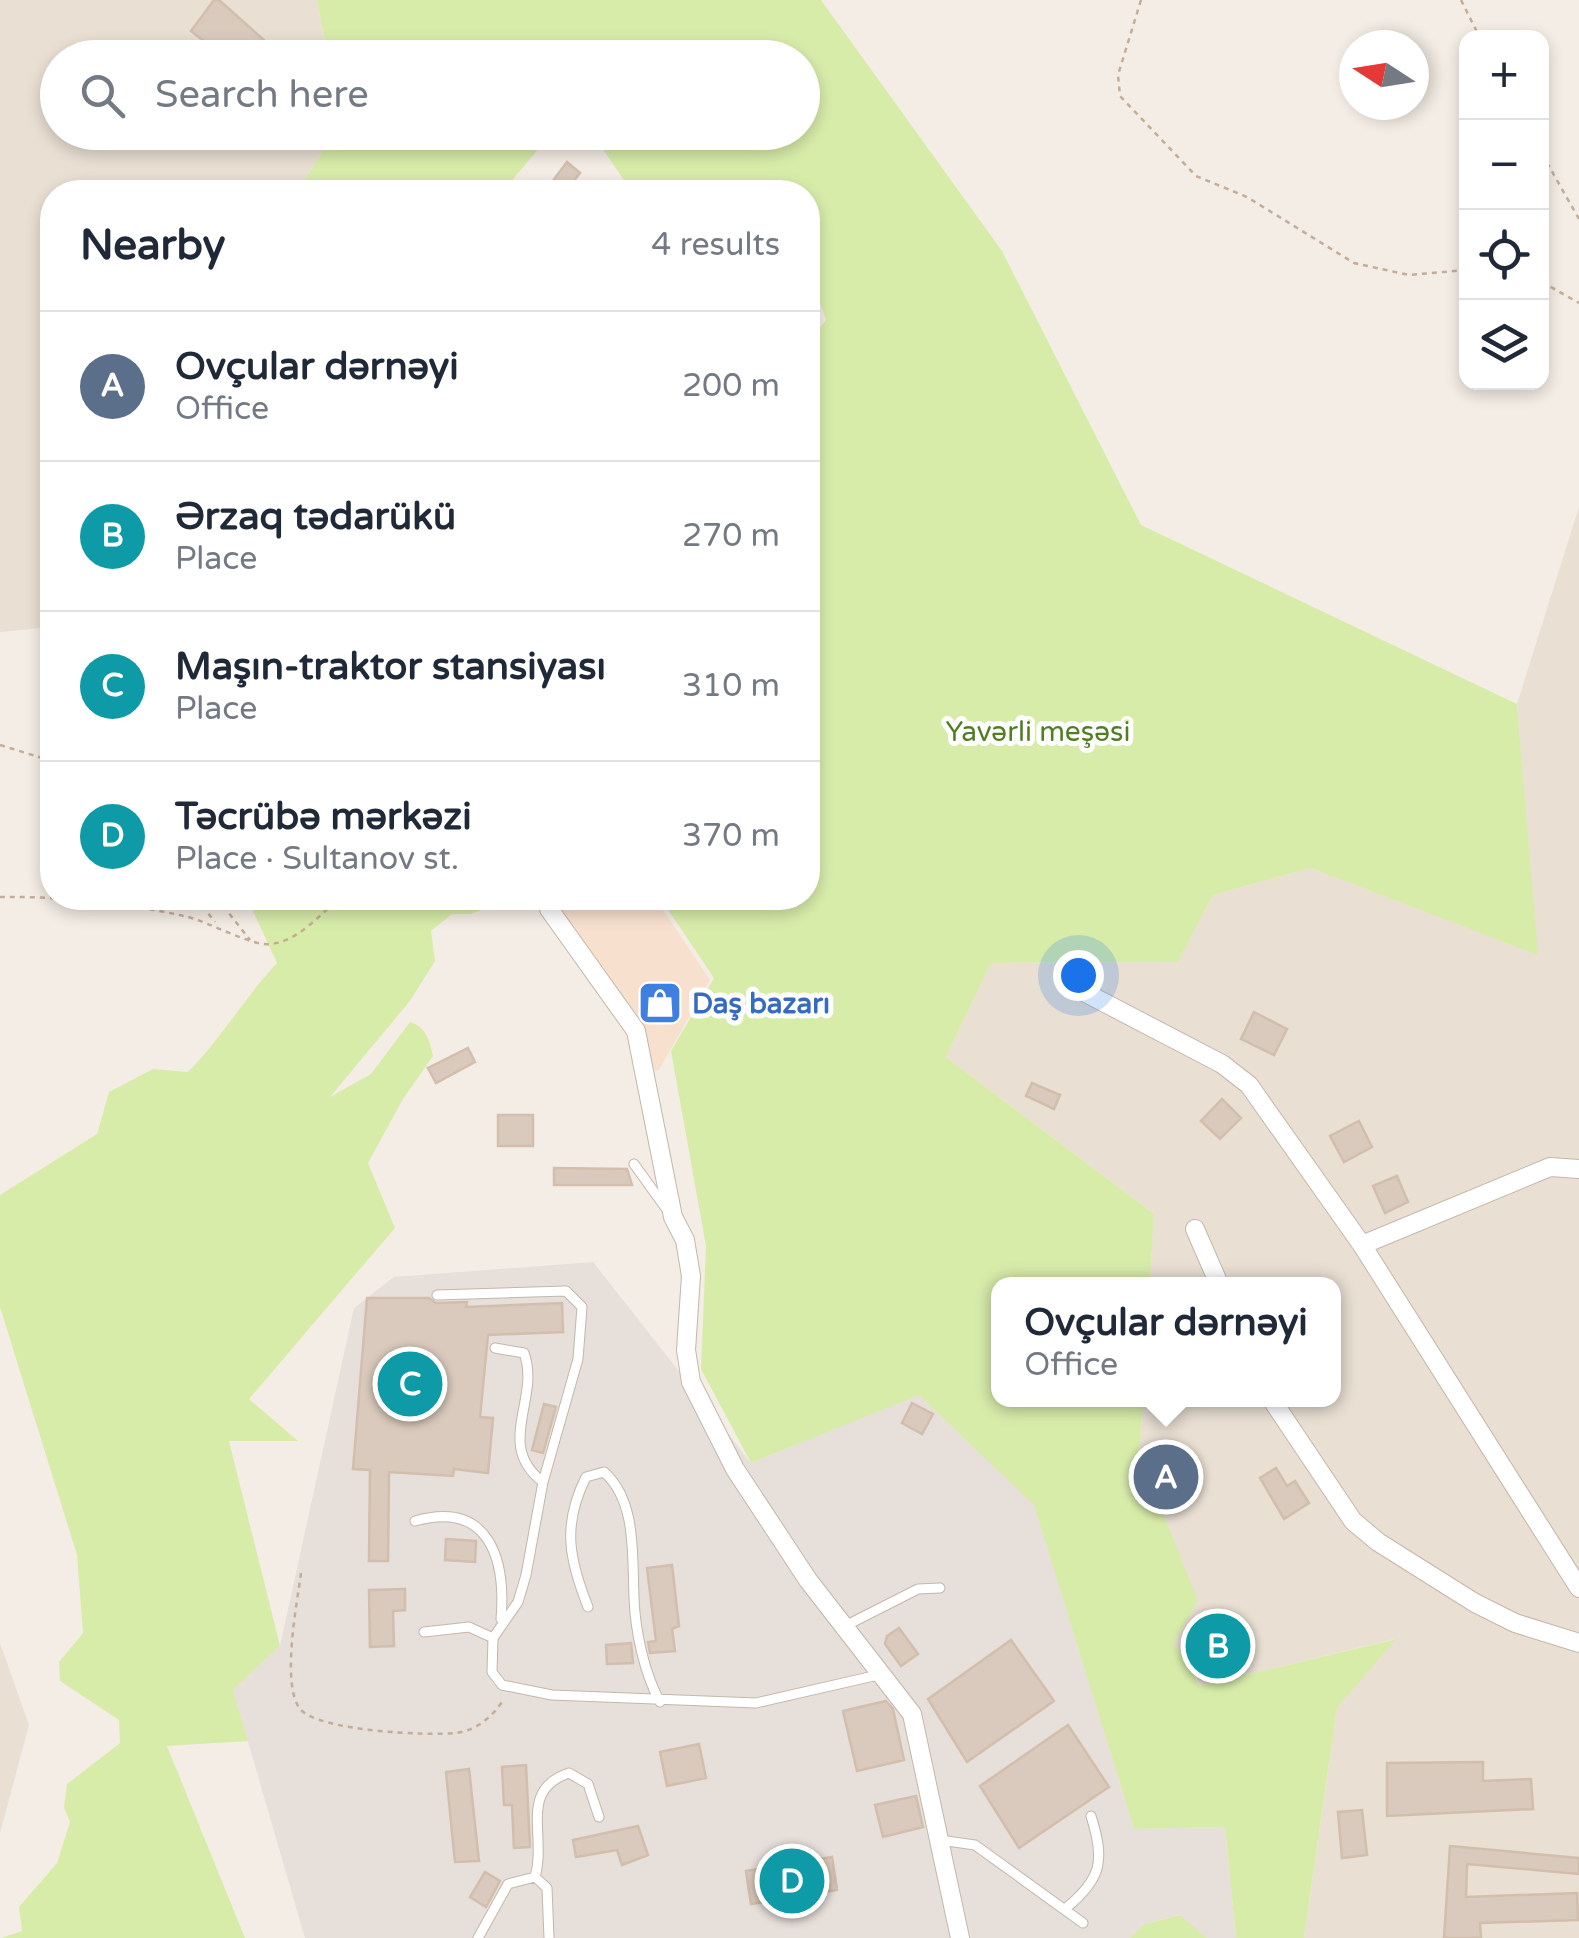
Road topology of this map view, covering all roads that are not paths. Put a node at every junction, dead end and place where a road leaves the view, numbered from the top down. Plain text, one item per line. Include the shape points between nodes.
1 (552, 910) edge
2 (1080, 990) dead end
3 (634, 1164) dead end
4 (1579, 1169) edge
5 (673, 1217) junction
6 (1195, 1229) dead end
7 (1362, 1245) junction
8 (1216, 1277) edge
9 (436, 1294) dead end
10 (495, 1348) dead end
11 (1277, 1407) edge
12 (543, 1482) junction
13 (415, 1521) dead end
14 (940, 1588) dead end
15 (1579, 1588) edge
16 (588, 1606) dead end
17 (501, 1622) junction
18 (842, 1627) junction
19 (424, 1632) dead end
20 (493, 1638) junction
21 (1579, 1644) edge
22 (878, 1675) junction
23 (660, 1702) junction
24 (1091, 1816) dead end
25 (598, 1817) dead end
26 (937, 1840) junction
27 (535, 1877) junction
28 (1066, 1908) junction
29 (1083, 1923) dead end
30 (478, 1938) edge
31 (548, 1938) edge
32 (960, 1938) edge

1 - 5 street via 636,1031
2 - 7 street via 1249,1084
3 - 5 lane
4 - 7 street via 1550,1168
5 - 18 street via 689,1258 686,1366 698,1399 735,1469
6 - 8 street
7 - 15 street
9 - 12 lane via 566,1291 582,1307 578,1358
10 - 12 lane via 524,1352 528,1386 517,1443
11 - 21 street via 1353,1521 1378,1542 1475,1603
12 - 17 lane via 518,1602
13 - 17 lane via 454,1517 490,1541 500,1566
14 - 18 lane via 918,1589
16 - 23 lane via 572,1570 570,1515 586,1477 604,1472 618,1485 634,1551 636,1617 648,1681
17 - 20 lane
18 - 22 street
19 - 20 lane via 469,1627
20 - 23 lane via 492,1672 511,1689
22 - 23 lane via 756,1703
22 - 26 street via 912,1714
24 - 28 lane via 1098,1867 1090,1888
25 - 27 lane via 588,1784 569,1772 550,1780 538,1807 541,1856
26 - 28 lane via 976,1845
26 - 32 street
27 - 30 lane via 508,1884
27 - 31 lane via 547,1888
28 - 29 lane

